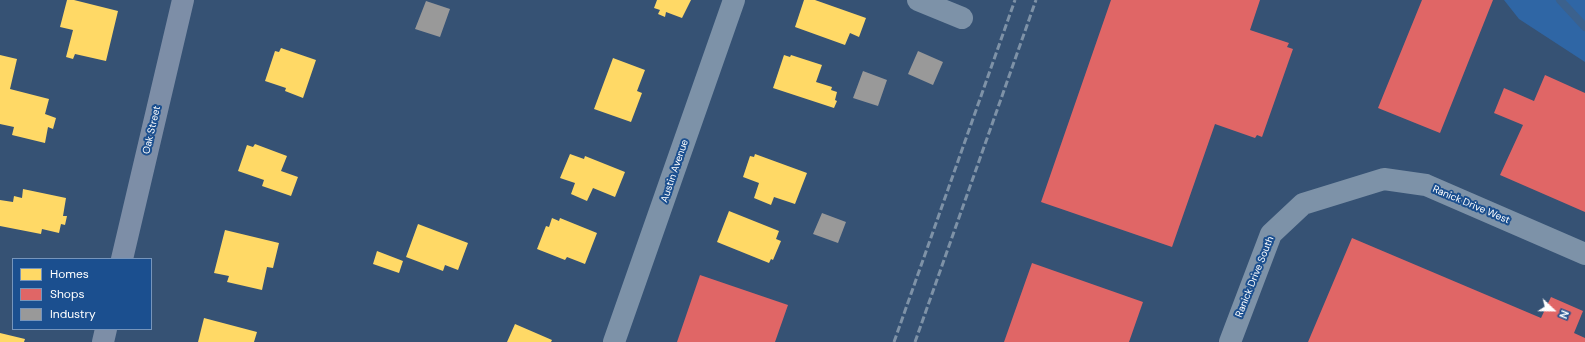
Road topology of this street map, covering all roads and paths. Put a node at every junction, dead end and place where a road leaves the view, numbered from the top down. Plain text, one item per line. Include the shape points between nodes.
1 (183, 0) edge
2 (734, 0) edge
3 (918, 0) edge
4 (962, 18) dead end
5 (1352, 188) joint
6 (1585, 254) edge
7 (122, 258) edge
8 (106, 330) edge
9 (103, 342) edge
10 (614, 342) edge
11 (1230, 342) edge

1 - 7 main road, Oak Street
2 - 10 street, Austin Avenue
3 - 4 street
5 - 6 street, Ranick Drive West via 1384,179 1426,185
5 - 11 street, Ranick Drive South via 1303,204 1271,234
8 - 9 main road

